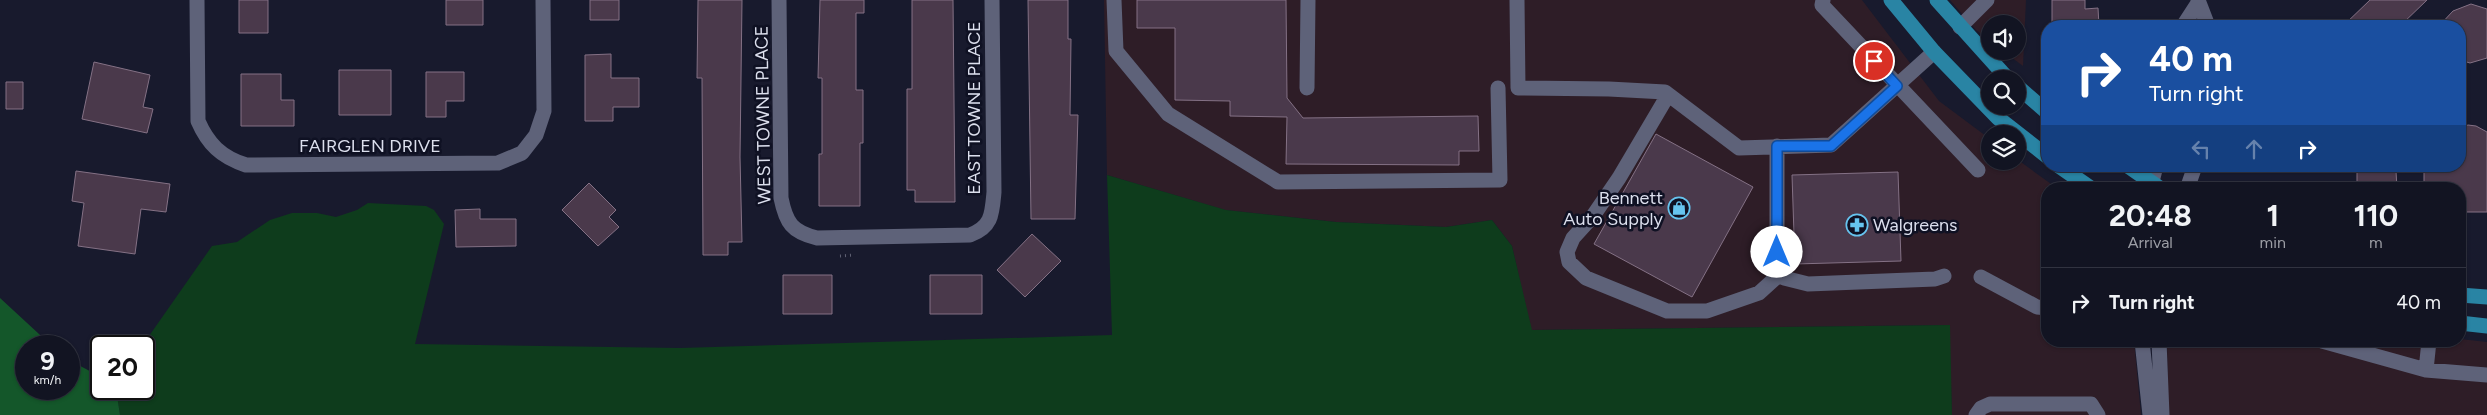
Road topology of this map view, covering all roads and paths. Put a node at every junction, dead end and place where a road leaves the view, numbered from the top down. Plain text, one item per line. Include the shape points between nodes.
1 (197, 0) edge
2 (543, 0) edge
3 (779, 0) edge
4 (992, 0) edge
5 (1114, 0) edge
6 (1308, 0) edge
7 (1517, 0) edge
8 (1891, 0) edge
9 (1937, 0) edge
10 (1987, 0) edge
11 (1823, 2) edge
12 (2198, 2) edge
13 (2187, 20) edge
14 (2206, 20) edge
15 (1960, 27) junction
16 (1934, 52) junction
17 (2000, 70) edge
18 (1897, 86) junction
19 (1307, 88) dead end
20 (1498, 88) dead end
21 (2026, 94) edge
22 (1668, 95) junction
23 (2041, 107) edge
24 (1777, 146) junction
25 (2041, 152) edge
26 (1978, 170) dead end
27 (2068, 172) edge
28 (2135, 172) edge
29 (2082, 182) edge
30 (2148, 182) edge
31 (970, 235) joint
32 (1780, 274) junction
33 (1944, 276) dead end
34 (1981, 277) dead end
35 (2466, 296) edge
36 (2487, 297) edge
37 (2041, 308) edge
38 (2466, 324) edge
39 (2487, 326) edge
40 (2143, 347) edge
41 (2159, 347) edge
42 (2344, 347) edge
43 (2428, 347) edge
44 (2426, 370) junction
45 (2487, 375) edge
46 (1976, 415) edge
47 (2098, 415) edge
48 (2150, 415) edge
49 (2162, 415) edge

1 - 2 street, FAIRGLEN DRIVE via 198,121 206,139 220,153 246,165 490,164 522,153 536,135 544,111
3 - 31 street, WEST TOWNE PLACE via 781,198 790,225 802,234 817,238
4 - 31 street, EAST TOWNE PLACE via 992,216 982,230
5 - 20 street via 1116,51 1168,114 1278,182 1500,180
6 - 19 street
7 - 22 street via 1518,88 1609,89 1665,92
8 - 16 main road
9 - 15 main road
10 - 15 street
11 - 18 street
12 - 13 street
12 - 14 street
15 - 17 main road
16 - 18 street
16 - 25 main road via 1998,118
18 - 24 street via 1831,146
18 - 26 street
21 - 23 main road
22 - 24 street via 1739,148
22 - 32 street via 1619,178 1573,238 1567,252 1569,262 1586,278 1667,311 1706,311 1759,294
24 - 32 street via 1777,269
27 - 29 main road
28 - 30 main road
32 - 33 street via 1808,284
34 - 37 street
35 - 36 main road
38 - 39 main road
40 - 48 street
41 - 49 street
42 - 44 street
43 - 44 street
44 - 45 street
46 - 47 street via 1990,404 2091,404

